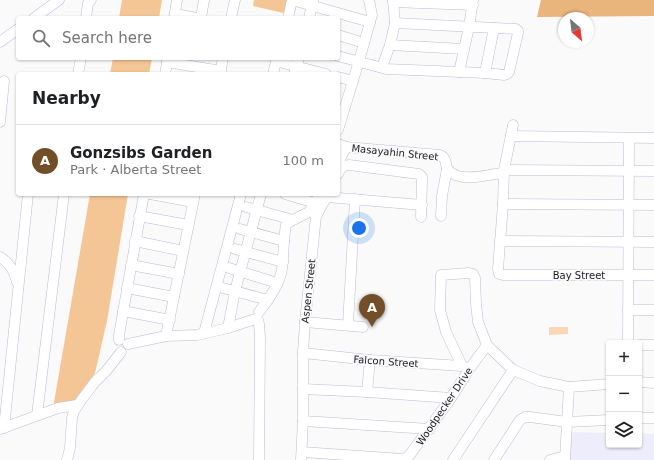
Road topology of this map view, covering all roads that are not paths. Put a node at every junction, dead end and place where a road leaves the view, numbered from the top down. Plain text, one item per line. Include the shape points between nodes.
1 (59, 0) edge
2 (91, 0) edge
3 (177, 0) edge
4 (204, 0) edge
5 (235, 0) edge
6 (368, 0) edge
7 (296, 1) edge
8 (393, 1) edge
9 (473, 2) edge
10 (313, 3) edge
11 (37, 16) edge
12 (86, 16) edge
13 (175, 16) edge
14 (201, 16) edge
15 (232, 16) edge
16 (289, 16) edge
17 (310, 16) edge
18 (370, 22) junction
19 (395, 23) junction
20 (469, 27) junction
21 (494, 28) junction
22 (16, 31) edge
23 (340, 36) edge
24 (0, 42) edge
25 (364, 43) junction
26 (390, 45) junction
27 (464, 50) junction
28 (340, 56) edge
29 (81, 60) edge
30 (167, 60) edge
31 (223, 60) edge
32 (280, 60) edge
33 (359, 61) junction
34 (296, 66) edge
35 (382, 67) junction
36 (78, 72) edge
37 (165, 72) edge
38 (217, 72) edge
39 (221, 72) edge
40 (274, 72) edge
41 (318, 72) edge
42 (459, 72) junction
43 (485, 73) junction
44 (340, 78) edge
45 (4, 81) dead end
46 (353, 81) junction
47 (342, 100) edge
48 (340, 116) edge
49 (0, 122) edge
50 (513, 125) dead end
51 (511, 136) junction
52 (629, 138) junction
53 (654, 138) edge
54 (342, 146) edge
55 (447, 170) junction
56 (340, 171) edge
57 (629, 171) junction
58 (654, 171) edge
59 (504, 172) junction
60 (28, 196) edge
61 (64, 196) edge
62 (144, 196) edge
63 (172, 196) edge
64 (240, 196) edge
65 (260, 196) edge
66 (310, 196) edge
67 (323, 197) edge
68 (194, 198) edge
69 (355, 199) junction
70 (503, 204) junction
71 (422, 205) junction
72 (629, 205) junction
73 (654, 205) edge
74 (246, 207) dead end
75 (256, 210) junction
76 (140, 216) junction
77 (441, 216) dead end
78 (421, 217) dead end
79 (293, 220) junction
80 (188, 225) junction
81 (240, 229) dead end
82 (251, 232) junction
83 (284, 240) junction
84 (135, 241) junction
85 (500, 241) junction
86 (629, 242) junction
87 (654, 242) edge
88 (235, 249) dead end
89 (183, 251) junction
90 (246, 252) junction
91 (0, 257) edge
92 (283, 262) junction
93 (131, 265) junction
94 (229, 268) dead end
95 (241, 272) junction
96 (179, 274) junction
97 (629, 275) junction
98 (654, 276) edge
99 (277, 284) junction
100 (18, 285) junction
101 (127, 288) junction
102 (223, 288) dead end
103 (235, 291) junction
104 (174, 297) junction
105 (268, 300) junction
106 (628, 310) junction
107 (654, 310) edge
108 (123, 311) junction
109 (259, 312) dead end
110 (170, 320) junction
111 (305, 322) junction
112 (348, 325) junction
113 (363, 327) dead end
114 (228, 328) junction
115 (204, 333) junction
116 (166, 336) junction
117 (628, 340) edge
118 (124, 342) junction
119 (487, 345) junction
120 (642, 345) edge
121 (654, 345) edge
122 (303, 354) junction
123 (370, 360) junction
124 (466, 367) junction
125 (513, 370) junction
126 (642, 382) edge
127 (654, 383) edge
128 (606, 384) edge
129 (569, 386) junction
130 (303, 389) junction
131 (366, 392) junction
132 (451, 398) junction
133 (77, 405) junction
134 (37, 415) junction
135 (642, 418) edge
136 (654, 418) edge
137 (606, 420) edge
138 (304, 421) junction
139 (567, 422) junction
140 (2, 428) edge
141 (430, 429) junction
142 (302, 456) edge
143 (565, 458) edge
144 (67, 460) edge
145 (258, 460) edge
146 (453, 460) edge
147 (494, 460) edge
148 (550, 460) edge

1 - 11 street
2 - 12 street via 88,3
3 - 13 street
4 - 14 street
5 - 15 street
6 - 18 street via 372,15
7 - 10 street
7 - 16 street
8 - 9 street
8 - 19 street
9 - 20 street
10 - 17 street
10 - 18 street
18 - 25 street
19 - 20 street
19 - 26 street
20 - 21 street
20 - 27 street
21 - 43 street
21 - 43 street via 518,32 509,72 504,75
22 - 24 street
23 - 25 street
25 - 33 street
26 - 27 street
26 - 35 street
27 - 42 street
28 - 33 street
29 - 36 street
30 - 37 street
30 - 38 street
31 - 39 street
32 - 34 street
32 - 40 street
33 - 35 street
33 - 46 street
34 - 41 street
35 - 42 street
42 - 43 street
44 - 46 street
45 - 49 street
46 - 47 street
47 - 48 street
50 - 51 street
51 - 52 street
51 - 59 street
52 - 53 street
52 - 57 street
54 - 55 street, Masayahin Street via 440,154 444,158
55 - 59 street, Masayahin Street via 457,176 467,177
55 - 77 street
56 - 71 street via 349,164 419,174 422,177
57 - 58 street, Masayahin Street
57 - 59 street, Masayahin Street
57 - 72 street
59 - 70 street
60 - 100 street
61 - 134 street
62 - 76 street
63 - 68 street
64 - 115 street
65 - 75 street
66 - 67 street
67 - 69 street
67 - 79 street via 309,212
67 - 111 street, Aspen Street via 316,216
68 - 80 street
69 - 71 street
69 - 112 street
70 - 72 street
70 - 85 street
71 - 78 street
72 - 73 street
72 - 86 street
74 - 75 street
75 - 79 street
75 - 82 street
76 - 80 street
76 - 84 street
79 - 83 street via 286,226
80 - 89 street
81 - 82 street
82 - 83 street
82 - 90 street
83 - 92 street
84 - 89 street
84 - 93 street
85 - 86 street
85 - 97 street, Bay Street via 499,274
86 - 87 street
86 - 97 street
88 - 90 street
89 - 96 street
90 - 92 street
90 - 95 street
91 - 100 street via 11,265
92 - 99 street
93 - 96 street
93 - 101 street
94 - 95 street
95 - 99 street
95 - 103 street
96 - 104 street
97 - 98 street, Bay Street
97 - 106 street
99 - 105 street
100 - 140 street
101 - 104 street
101 - 108 street
102 - 103 street
103 - 105 street
103 - 114 street
104 - 110 street
105 - 109 street
106 - 107 street
106 - 117 street
108 - 110 street
108 - 118 street via 119,335
110 - 116 street
111 - 112 street
111 - 122 street, Aspen Street
112 - 113 street
114 - 115 street
114 - 145 street via 254,319 258,320 259,324
115 - 116 street
116 - 118 street
118 - 133 street via 116,346 121,352
119 - 124 street, Woodpecker Drive
119 - 124 street via 478,322 473,274 441,275 440,310 446,332
119 - 125 street
120 - 121 street
122 - 123 street, Falcon Street
122 - 130 street, Aspen Street
123 - 124 street, Falcon Street
123 - 131 street
124 - 132 street, Woodpecker Drive
125 - 129 street via 540,381
125 - 146 street
126 - 127 street
128 - 129 street
129 - 139 street
130 - 131 street
130 - 138 street, Aspen Street
131 - 132 street
132 - 141 street, Woodpecker Drive
133 - 134 street
133 - 144 street via 72,418
134 - 140 street
135 - 136 street
137 - 139 street
138 - 141 street
138 - 142 street, Aspen Street
139 - 143 street
139 - 147 street via 525,417 520,420
141 - 142 street, Woodpecker Drive via 409,456 403,459
143 - 148 street

